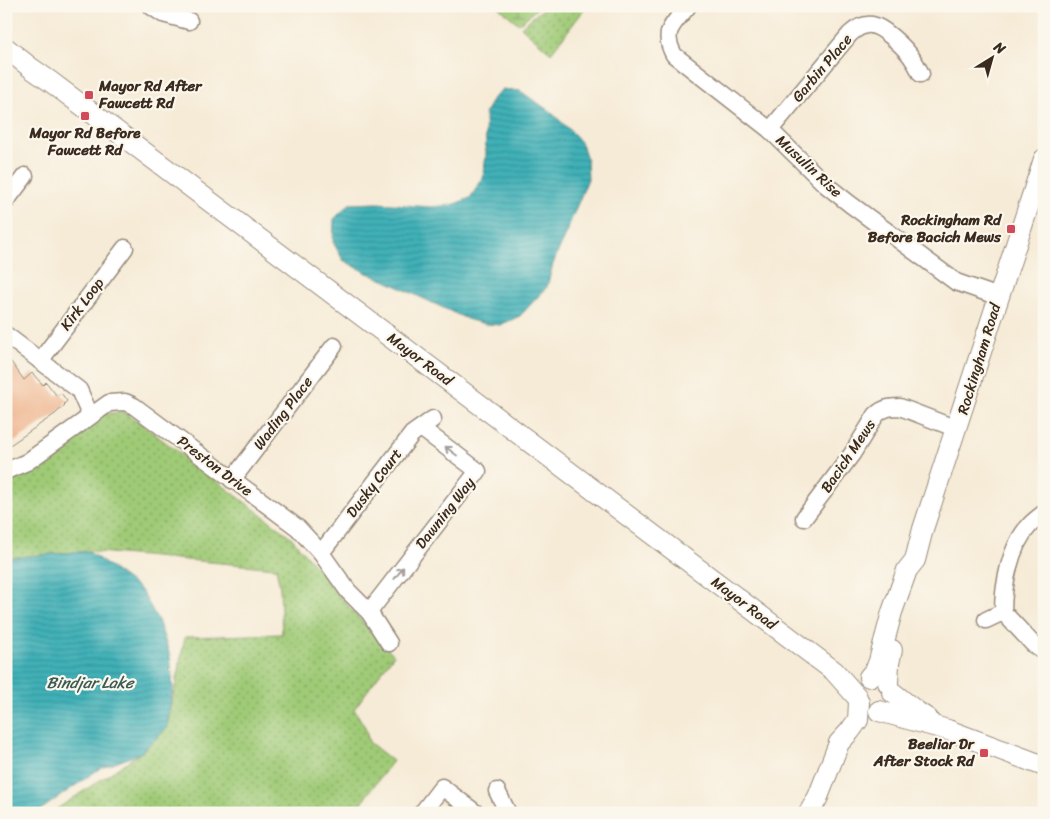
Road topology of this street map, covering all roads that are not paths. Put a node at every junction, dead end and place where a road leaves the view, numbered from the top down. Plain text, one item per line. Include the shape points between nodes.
1 (150, 6) edge
2 (688, 6) edge
3 (189, 21) dead end
4 (6, 48) edge
5 (921, 74) dead end
6 (770, 130) junction
7 (1044, 159) edge
8 (26, 176) dead end
9 (6, 201) edge
10 (125, 248) dead end
11 (999, 297) junction
12 (6, 335) edge
13 (334, 346) dead end
14 (40, 361) junction
15 (90, 415) junction
16 (427, 424) joint
17 (957, 429) junction
18 (6, 471) edge
19 (232, 480) junction
20 (1044, 513) edge
21 (804, 518) dead end
22 (321, 553) junction
23 (369, 612) junction
24 (1003, 612) junction
25 (986, 620) dead end
26 (389, 643) dead end
27 (1044, 652) edge
28 (873, 694) junction
29 (1044, 766) edge
30 (497, 792) dead end
31 (813, 805) edge
32 (422, 813) edge
33 (476, 813) edge
34 (508, 813) edge

1 - 3 street via 163,14
2 - 6 street, Musulin Rise via 670,30 668,42 674,55
4 - 28 main road, Mayor Road via 834,671
5 - 6 street, Garbin Place via 908,51 881,28 865,25 850,34
6 - 11 street, Musulin Rise via 826,185 956,282
7 - 11 main road, Rockingham Road
8 - 9 street
10 - 14 street, Kirk Loop
11 - 17 main road, Rockingham Road
12 - 14 street
13 - 19 street, Wading Place
14 - 15 street via 79,390
15 - 18 street, Preston Drive via 27,462
15 - 19 street, Preston Drive via 110,402 134,406
16 - 22 street, Dusky Court via 412,434
23 -> 16 street, Dawning Way via 478,471
17 - 21 street, Bacich Mews via 900,408 880,411
17 - 28 main road, Rockingham Road via 916,560 907,570 892,612 876,668
19 - 22 street, Preston Drive via 298,528
20 - 24 street via 1027,527 1014,551 1003,591
22 - 23 street, Preston Drive via 348,591
23 - 26 street, Preston Drive
24 - 25 street
24 - 27 street
28 - 29 main road via 916,711 948,730
28 - 31 main road, Rockingham Road via 839,743
30 - 34 street
32 - 33 street via 442,787

